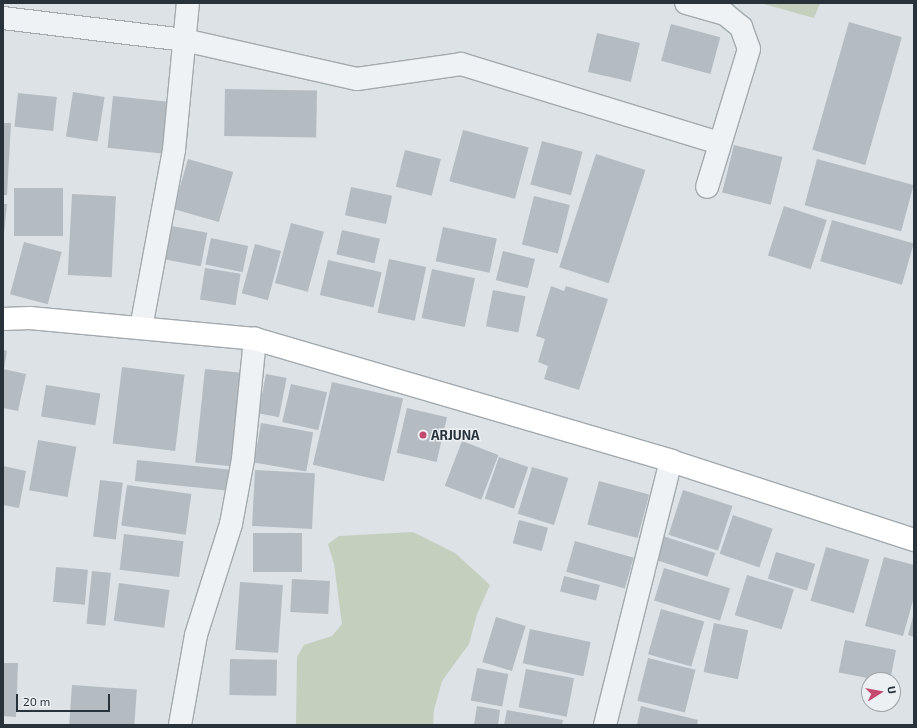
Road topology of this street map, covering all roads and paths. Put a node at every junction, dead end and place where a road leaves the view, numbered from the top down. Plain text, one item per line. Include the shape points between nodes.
1 (188, 3) edge
2 (686, 3) edge
3 (3, 18) edge
4 (184, 40) junction
5 (719, 143) junction
6 (707, 187) dead end
7 (3, 319) edge
8 (141, 328) junction
9 (255, 339) junction
10 (672, 461) junction
11 (914, 540) edge
12 (180, 725) edge
13 (604, 725) edge

1 - 4 street
2 - 5 street via 725,14 741,27 749,49
3 - 4 street
4 - 5 street via 357,79 461,64
4 - 8 street via 174,150
5 - 6 street
7 - 8 main road via 30,318
8 - 9 main road
9 - 10 main road
9 - 12 street via 243,459 232,517 196,635
10 - 11 main road
10 - 13 street

